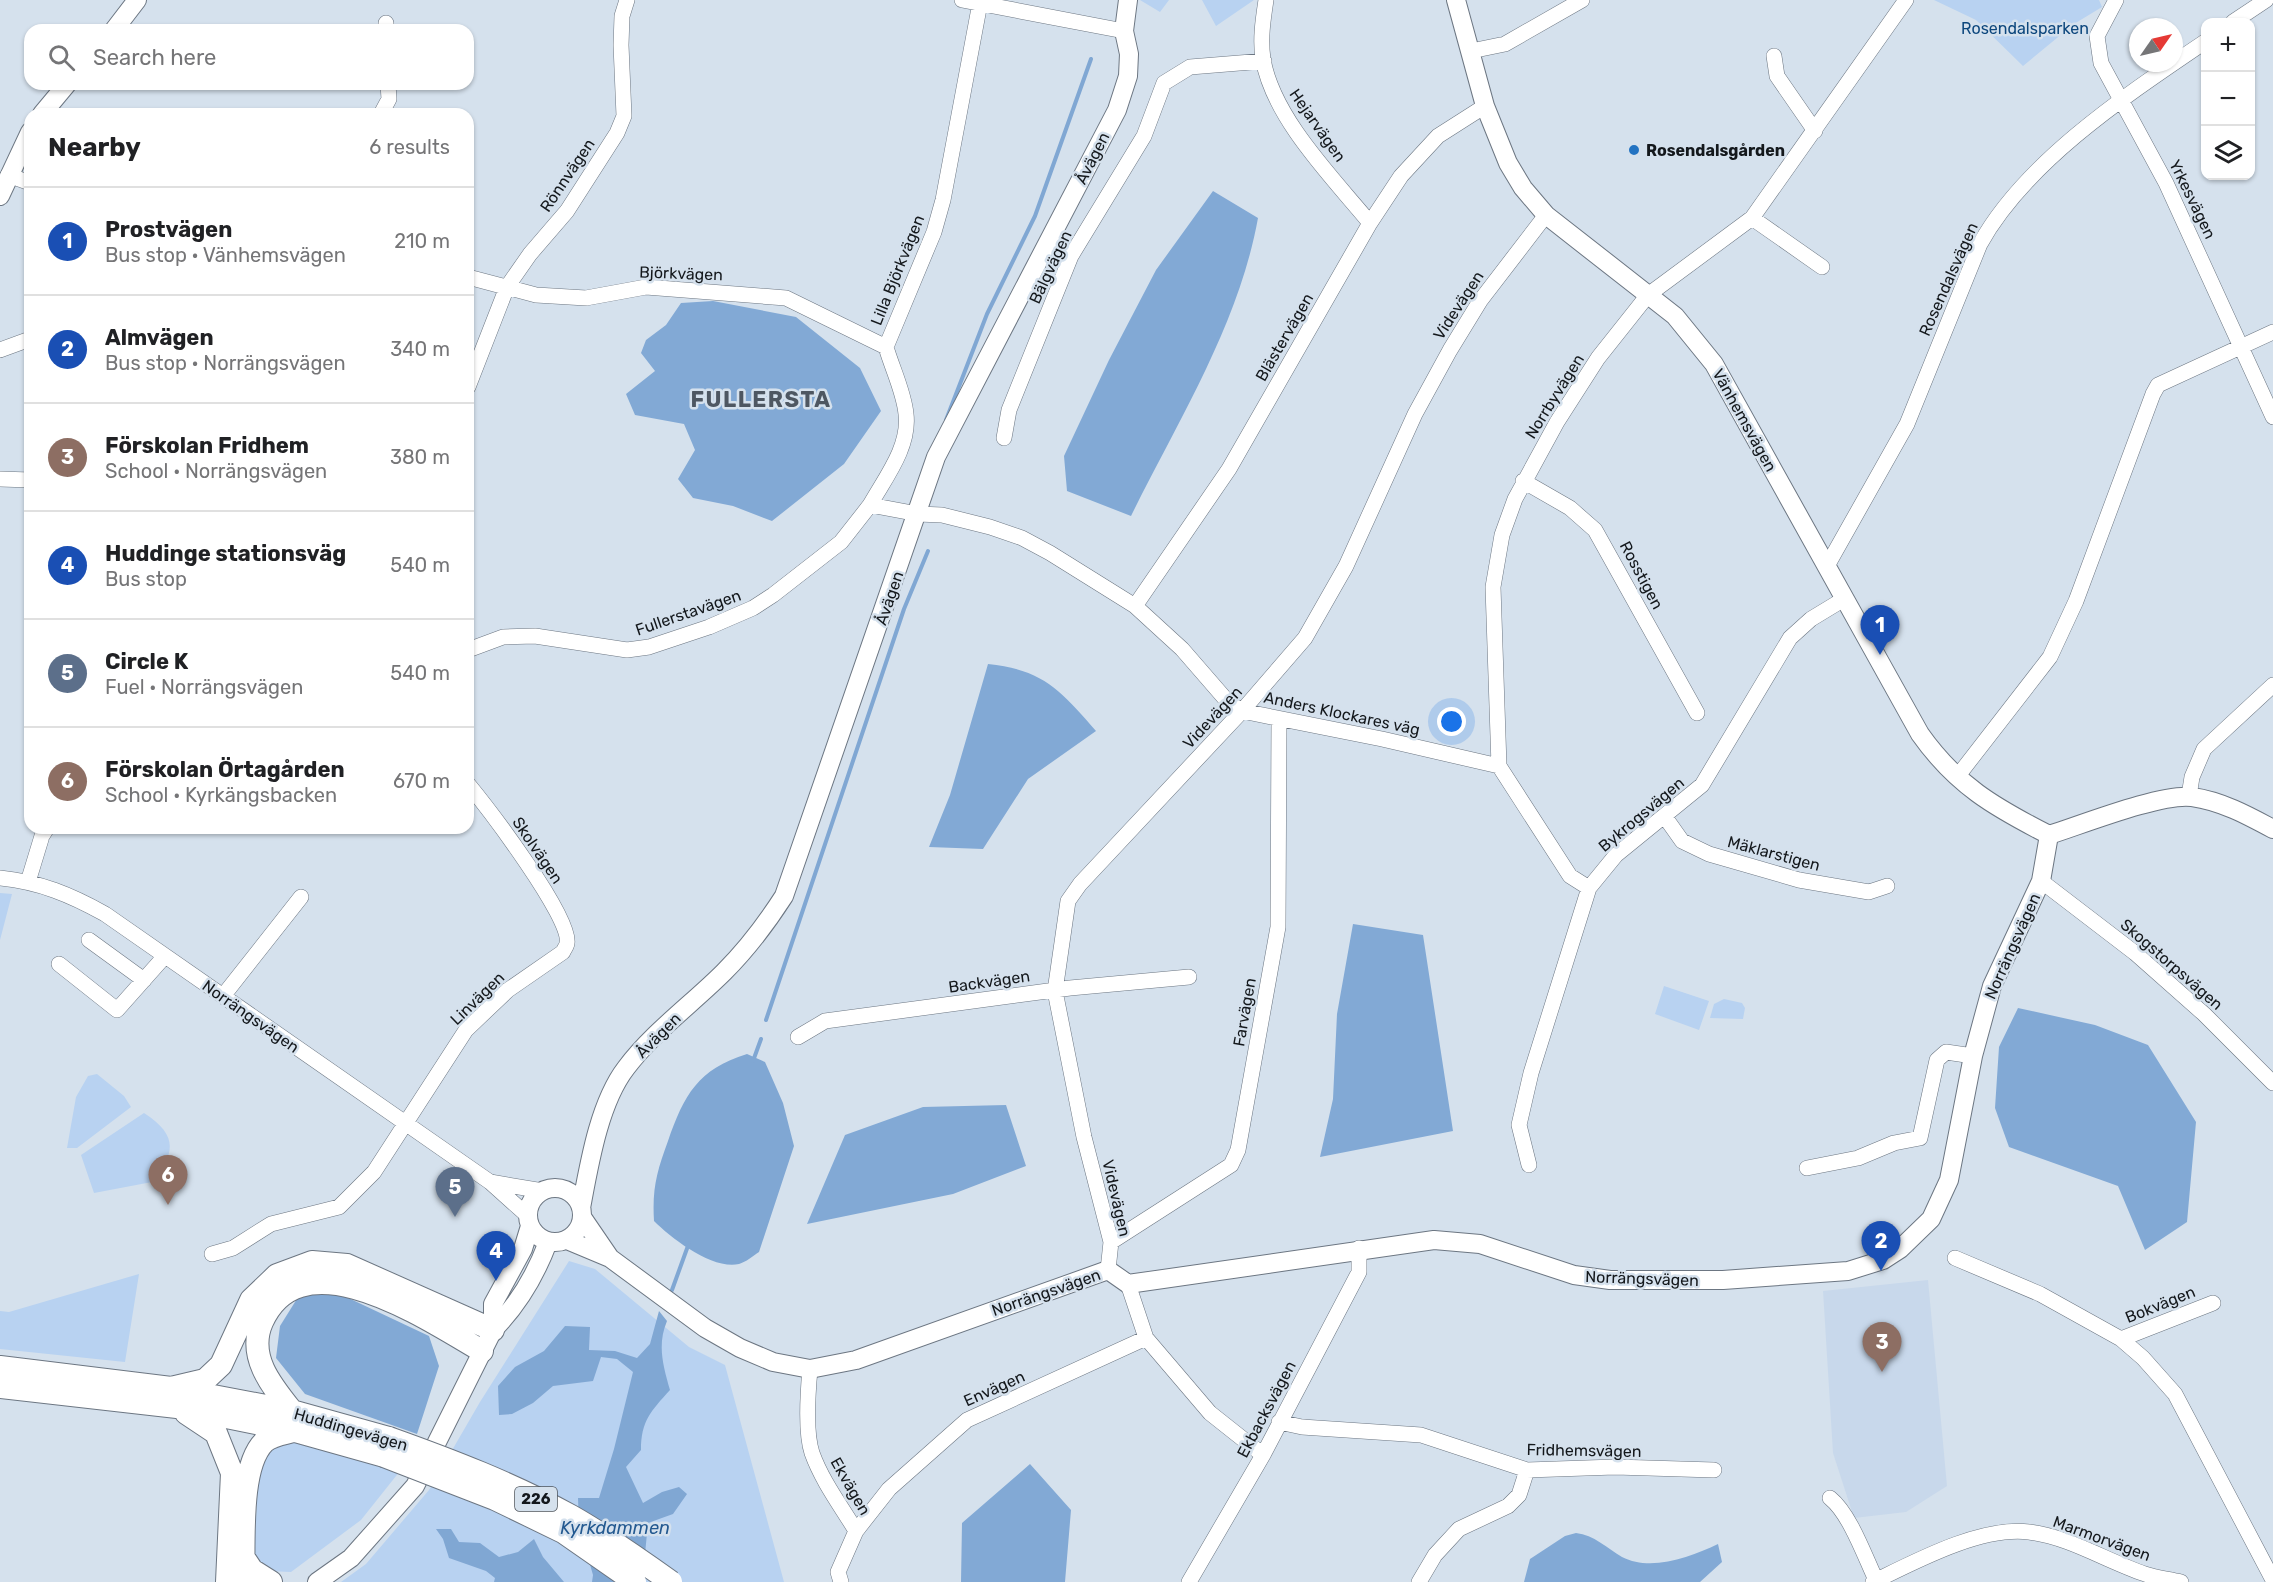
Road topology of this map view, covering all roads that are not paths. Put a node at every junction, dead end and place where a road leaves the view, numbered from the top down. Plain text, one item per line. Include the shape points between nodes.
1 (137, 0) edge
2 (627, 0) edge
3 (962, 0) edge
4 (1128, 0) edge
5 (1266, 0) edge
6 (1456, 0) edge
7 (1580, 0) edge
8 (1906, 0) edge
9 (2116, 0) edge
10 (2266, 0) edge
11 (980, 3) junction
12 (2239, 18) edge
13 (119, 24) edge
14 (1124, 31) junction
15 (2201, 45) edge
16 (1471, 51) junction
17 (1774, 56) dead end
18 (1264, 61) junction
19 (62, 90) edge
20 (388, 90) edge
21 (2120, 100) junction
22 (1485, 106) junction
23 (47, 108) edge
24 (384, 108) edge
25 (1815, 131) junction
26 (24, 143) edge
27 (8, 174) junction
28 (24, 181) edge
29 (0, 196) edge
30 (1546, 215) junction
31 (1752, 218) junction
32 (1370, 223) junction
33 (1822, 267) dead end
34 (474, 279) edge
35 (507, 287) junction
36 (1648, 295) junction
37 (2273, 332) edge
38 (24, 341) edge
39 (886, 347) junction
40 (2242, 347) junction
41 (0, 350) edge
42 (474, 372) edge
43 (2273, 417) edge
44 (1004, 438) dead end
45 (0, 479) edge
46 (24, 480) edge
47 (1524, 481) junction
48 (870, 505) junction
49 (918, 514) junction
50 (1827, 566) junction
51 (1844, 599) junction
52 (1136, 606) junction
53 (474, 648) edge
54 (2273, 685) edge
55 (1242, 711) junction
56 (1697, 713) dead end
57 (1279, 720) junction
58 (1499, 766) junction
59 (1957, 777) junction
60 (474, 792) edge
61 (2189, 796) junction
62 (1665, 817) junction
63 (2273, 830) edge
64 (43, 834) edge
65 (2049, 835) junction
66 (0, 878) edge
67 (2040, 881) junction
68 (28, 882) junction
69 (1887, 886) dead end
70 (1589, 888) junction
71 (301, 897) dead end
72 (89, 940) dead end
73 (568, 943) joint
74 (165, 956) junction
75 (58, 964) dead end
76 (1189, 977) dead end
77 (144, 980) junction
78 (1054, 991) junction
79 (223, 996) junction
80 (798, 1037) dead end
81 (1973, 1056) junction
82 (2273, 1083) edge
83 (404, 1124) junction
84 (590, 1163) junction
85 (1529, 1165) dead end
86 (1807, 1168) dead end
87 (490, 1182) junction
88 (548, 1190) junction
89 (581, 1212) junction
90 (529, 1221) junction
91 (567, 1240) junction
92 (548, 1242) junction
93 (1111, 1242) junction
94 (1359, 1248) junction
95 (212, 1254) dead end
96 (610, 1258) junction
97 (1955, 1258) dead end
98 (1108, 1270) junction
99 (1128, 1284) junction
100 (2213, 1303) dead end
101 (493, 1330) junction
102 (1146, 1338) junction
103 (2121, 1339) junction
104 (482, 1351) junction
105 (0, 1367) edge
106 (810, 1369) junction
107 (0, 1387) edge
108 (174, 1398) junction
109 (294, 1421) junction
110 (1280, 1422) junction
111 (387, 1447) junction
112 (1263, 1455) junction
113 (1527, 1470) junction
114 (1714, 1470) dead end
115 (1830, 1498) dead end
116 (856, 1531) junction
117 (244, 1558) junction
118 (2273, 1580) edge
119 (1875, 1581) edge
120 (227, 1582) edge
121 (243, 1582) edge
122 (271, 1582) edge
123 (317, 1582) edge
124 (635, 1582) edge
125 (671, 1582) edge
126 (841, 1582) edge
127 (1189, 1582) edge
128 (1419, 1582) edge
129 (2181, 1582) edge

1 - 13 street
2 - 35 street, Rönnvägen via 621,45 624,116 617,133 567,212
3 - 11 street
4 - 14 street, Åvägen
5 - 18 street, Hejarvägen via 1262,26
6 - 16 street, Vänhemsvägen
7 - 16 street via 1505,44
8 - 25 street, Norrbyvägen
9 - 21 street, Yrkesvägen via 2102,24 2097,46
10 - 12 street
11 - 14 street
11 - 39 street, Lilla Björkvägen via 937,222
14 - 49 street, Åvägen via 1128,76 1117,110 936,457
15 - 21 street, Rosendalsvägen
16 - 22 street, Vänhemsvägen
17 - 25 street via 1777,76
18 - 32 street, Hejarvägen via 1272,90 1290,121
18 - 44 street, Bälgvägen via 1190,67 1164,83 1144,136 1071,256 1009,410
19 - 23 street
20 - 24 street
21 - 40 street, Yrkesvägen via 2166,183
21 - 50 street, Rosendalsvägen via 2029,179 1991,224 1907,424
22 - 30 street, Vänhemsvägen via 1508,163
22 - 32 street, Blästervägen via 1438,136 1411,162
25 - 31 street, Norrbyvägen
26 - 27 street
27 - 28 street
27 - 29 street
30 - 36 street, Vänhemsvägen
30 - 55 street, Videvägen via 1480,301 1450,350 1415,414 1346,566 1305,638
31 - 33 street
31 - 36 street, Norrbyvägen
32 - 52 street, Blästervägen via 1229,469
34 - 35 street, Björkvägen
35 - 39 street, Björkvägen via 536,295 586,298 646,287 786,298
35 - 42 street, Rönnvägen
36 - 47 street, Norrbyvägen via 1577,389
36 - 50 street, Vänhemsvägen via 1675,316 1714,364
37 - 40 street
38 - 41 street
39 - 48 street, Lilla Björkvägen via 906,414 905,434 897,458
40 - 43 street, Yrkesvägen
40 - 59 street via 2158,385 2076,601 2050,657
45 - 46 street
47 - 56 street, Rosstigen via 1570,508 1595,530
47 - 58 street, Norrbyvägen via 1502,536 1493,587
48 - 49 street
48 - 53 street, Fullerstavägen via 841,542 773,595 709,627 649,647 627,650 535,636 503,637
49 - 52 street, Anders Klockares väg via 942,515 1022,538
49 - 84 street, Åvägen via 784,896 763,928 723,973 625,1069 607,1107
50 - 51 street, Vänhemsvägen
51 - 59 street, Vänhemsvägen via 1920,734
51 - 62 street, Bykrogsvägen via 1811,619 1790,638 1702,784
52 - 55 street, Anders Klockares väg via 1182,649 1227,702
54 - 61 street via 2204,749
55 - 57 street, Anders Klockares väg
55 - 78 street, Videvägen via 1068,901
57 - 58 street, Anders Klockares väg
57 - 93 street, Farvägen via 1278,927 1238,1150 1231,1165
58 - 70 street via 1570,876
59 - 65 street, Vänhemsvägen via 1984,801
60 - 73 street, Skolvägen via 548,897 565,927
61 - 63 street via 2232,808
61 - 65 street via 2152,802
62 - 69 street, Mäklarstigen via 1682,841 1709,854 1799,880 1869,892
62 - 70 street, Bykrogsvägen via 1616,855
64 - 68 street
65 - 67 street, Norrängsvägen
66 - 68 street, Norrängsvägen
67 - 81 street, Norrängsvägen via 1992,986
67 - 82 street, Skogstorpsvägen via 2144,961
68 - 74 street, Norrängsvägen via 71,895
70 - 85 street, Bykrogsvägen via 1531,1073 1519,1125
71 - 79 street
72 - 77 street
73 - 83 street, Linvägen via 563,951 508,990 466,1030
74 - 77 street
74 - 79 street, Norrängsvägen
75 - 77 street via 117,1010
76 - 78 street, Backvägen
78 - 80 street, Backvägen via 825,1021
78 - 93 street, Videvägen via 1084,1137
79 - 83 street, Norrängsvägen
81 - 86 street via 1952,1051 1937,1060 1920,1138 1894,1143 1858,1158
81 - 94 street, Norrängsvägen via 1949,1180 1939,1205 1911,1240 1862,1269 1723,1280 1610,1280 1574,1275 1480,1244 1434,1240
83 - 87 street, Norrängsvägen
83 - 95 street, Linvägen via 374,1172 339,1207 271,1224 233,1248
84 - 88 street
84 - 89 street, Åvägen
87 - 88 street, Norrängsvägen
87 - 90 street, Norrängsvägen
88 - 89 street via 571,1193
88 - 90 street via 533,1199
89 - 91 street via 580,1226
89 - 96 street, Norrängsvägen
90 - 92 street via 534,1234
90 - 101 street via 523,1249 493,1304
91 - 92 street
91 - 96 street, Norrängsvägen
92 - 101 street via 509,1314
93 - 98 street, Videvägen
94 - 99 street, Norrängsvägen
94 - 110 street, Ekbacksvägen via 1359,1272
96 - 106 street, Norrängsvägen via 705,1328 740,1348 773,1362
97 - 103 street via 2040,1294
98 - 99 street, Norrängsvägen
98 - 106 street, Norrängsvägen via 856,1360
99 - 102 street
100 - 103 street, Bokvägen
101 - 104 street
101 - 108 main road via 347,1265 312,1262 277,1275 250,1300 222,1365
102 - 112 street via 1210,1413
102 - 116 street, Envägen via 967,1420 889,1489
103 - 118 street via 2175,1394
104 - 109 main road via 418,1313 340,1283 316,1281 287,1290 266,1313 257,1334 256,1353
104 - 123 street via 415,1486 351,1558
105 - 108 main road, Huddingevägen / 226
106 - 116 street, Ekvägen via 811,1450
107 - 108 main road, Huddingevägen / 226
108 - 109 main road, Huddingevägen / 226
108 - 120 main road via 216,1433 232,1473
109 - 111 main road, Huddingevägen / 226
109 - 117 main road via 263,1443 250,1469
110 - 112 street, Ekbacksvägen
110 - 113 street, Fridhemsvägen via 1421,1435
111 - 124 main road, Huddingevägen / 226, bridge via 563,1532
111 - 125 main road, Huddingevägen / 226, bridge via 501,1482 570,1516
112 - 127 street, Ekbacksvägen
113 - 114 street, Fridhemsvägen via 1615,1467
113 - 128 street via 1519,1495 1508,1506 1459,1529 1435,1555
115 - 119 street, Marmorvägen via 1847,1521
116 - 126 street, Ekvägen via 838,1572
117 - 121 main road
117 - 122 main road via 252,1570
119 - 129 street, Marmorvägen via 1964,1542 2028,1532 2075,1545 2145,1574

